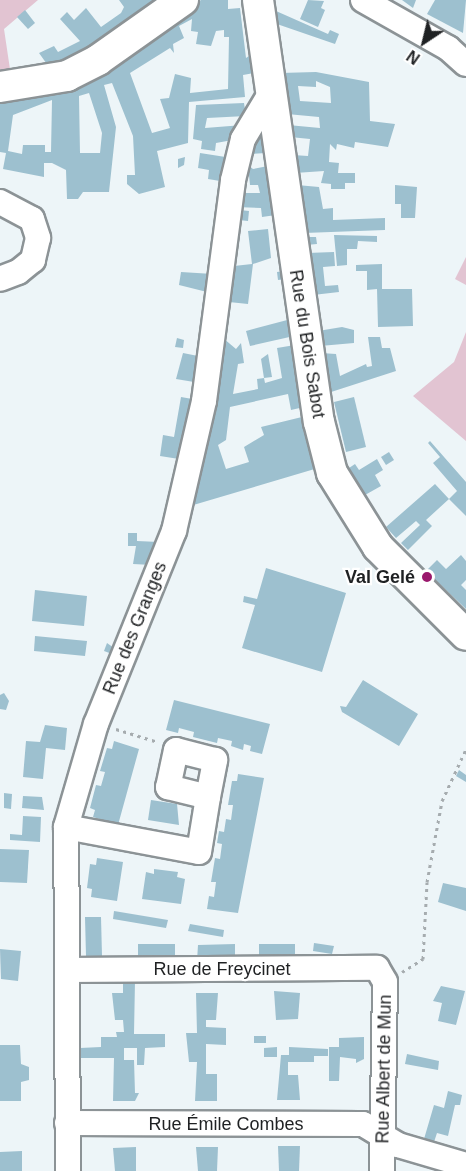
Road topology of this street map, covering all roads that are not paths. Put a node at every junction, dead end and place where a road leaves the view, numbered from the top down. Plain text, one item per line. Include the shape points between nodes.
1 (183, 0) edge
2 (363, 0) edge
3 (260, 1) edge
4 (466, 64) edge
5 (0, 87) edge
6 (270, 94) junction
7 (0, 202) edge
8 (0, 279) edge
9 (466, 635) edge
10 (208, 797) junction
11 (66, 827) junction
12 (68, 970) junction
13 (381, 975) joint
14 (67, 1123) junction
15 (383, 1134) junction
16 (466, 1165) edge
17 (68, 1171) edge
18 (382, 1171) edge

1 - 5 main road via 98,60 67,76
2 - 4 street via 448,48
3 - 6 main road, Rue du Bois Sabot
6 - 9 main road, Rue du Bois Sabot via 319,422 332,473 378,547
6 - 11 street, Rue des Granges via 243,139 233,180 204,401 174,531 96,724
7 - 8 street via 32,219 38,238 33,260
10 - 10 street via 215,760 176,750 168,787
10 - 11 street via 199,852
11 - 12 street, Rue des Granges via 63,875
12 - 13 street, Rue de Freycinet
12 - 14 street, Rue des Granges
13 - 15 street, Rue Albert de Mun
14 - 15 street, Rue Émile Combes via 363,1124
14 - 17 street, Rue des Granges
15 - 16 street, Rue Émile Combes via 398,1145
15 - 18 street, Rue Albert de Mun

